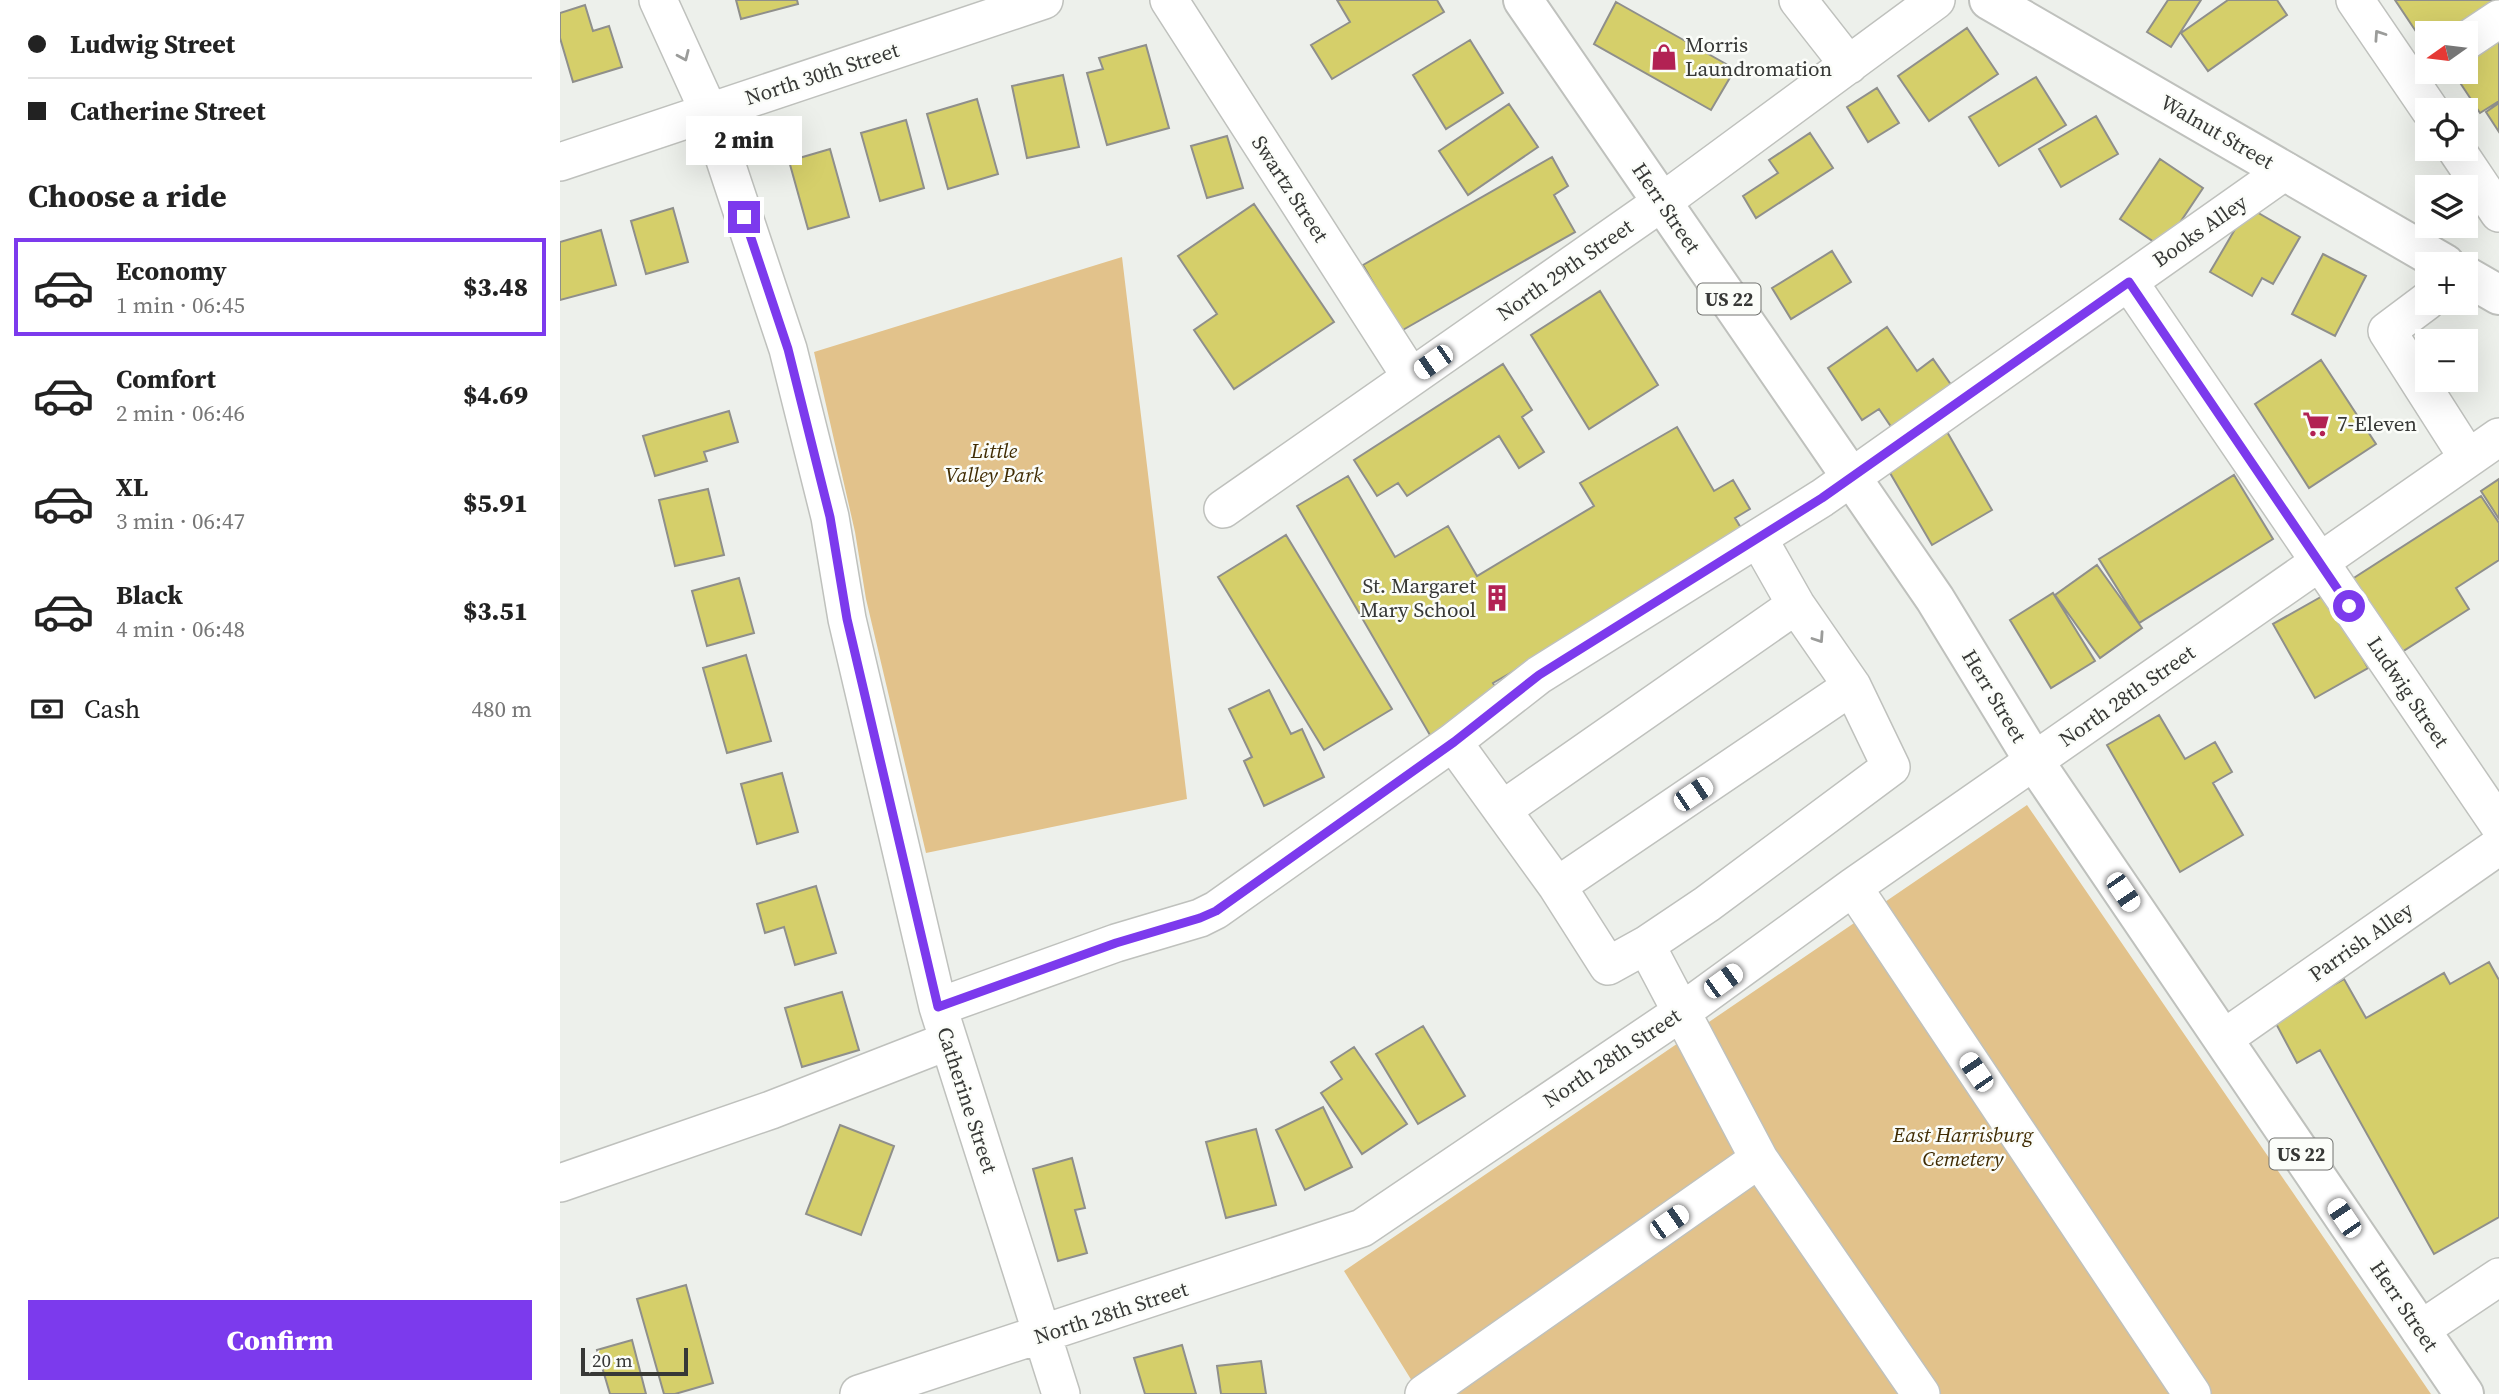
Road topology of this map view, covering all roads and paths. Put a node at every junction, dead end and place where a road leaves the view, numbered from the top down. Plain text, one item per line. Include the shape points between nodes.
1 (658, 0) edge
2 (1044, 0) edge
3 (1169, 0) edge
4 (1523, 0) edge
5 (1798, 0) edge
6 (1936, 0) edge
7 (1989, 0) edge
8 (2355, 0) edge
9 (2499, 19) edge
10 (2478, 33) edge
11 (1849, 65) junction
12 (2415, 70) edge
13 (709, 111) junction
14 (2464, 161) edge
15 (560, 162) edge
16 (2285, 171) junction
17 (1662, 202) junction
18 (2499, 213) edge
19 (2424, 252) edge
20 (2129, 282) junction
21 (2478, 283) edge
22 (2499, 295) edge
23 (2415, 310) edge
24 (1411, 377) junction
25 (2499, 437) edge
26 (2468, 458) junction
27 (1852, 478) junction
28 (1223, 509) dead end
29 (1758, 538) junction
30 (2319, 562) junction
31 (1796, 605) junction
32 (1852, 686) junction
33 (1454, 742) junction
34 (2034, 761) junction
35 (1502, 810) junction
36 (2499, 825) edge
37 (2499, 846) edge
38 (1557, 886) junction
39 (1853, 887) junction
40 (1646, 945) junction
41 (1679, 1013) junction
42 (943, 1024) junction
43 (2223, 1039) junction
44 (1759, 1159) junction
45 (560, 1183) edge
46 (2499, 1277) edge
47 (2420, 1330) junction
48 (1042, 1336) junction
49 (859, 1394) edge
50 (1061, 1394) edge
51 (1424, 1394) edge
52 (1921, 1394) edge
53 (2192, 1394) edge
54 (2464, 1394) edge

1 -> 13 street, Catherine Street
2 - 13 street, North 30th Street
3 - 24 street, Swartz Street
4 - 17 main road, Herr Street / US 22
5 - 11 street
6 - 11 street, North 29th Street
7 - 16 main road, Walnut Street
12 -> 8 street
9 - 10 street
11 - 17 street, North 29th Street
13 - 15 street, North 30th Street
13 - 42 street, Catherine Street via 792,362 830,517 847,619
14 - 18 street
16 - 19 main road, Walnut Street
16 - 20 street, Books Alley
17 - 24 street, North 29th Street
17 - 27 main road, Herr Street / US 22
20 - 27 street, Books Alley
20 - 30 street, Ludwig Street
21 - 22 main road
23 - 26 street via 2387,331
24 - 28 street, North 29th Street
25 - 26 street, North 28th Street
26 - 30 street, North 28th Street
27 - 29 street, Books Alley
27 - 34 main road, Herr Street / US 22 via 1935,598
29 - 31 street
29 - 33 street, Books Alley via 1539,675
30 - 34 street, North 28th Street
30 - 36 street, Ludwig Street
31 -> 32 street
31 - 35 street
32 - 38 street
32 - 40 street via 1891,767
33 - 35 street
33 - 42 street, Books Alley via 1216,911 1116,943
34 - 39 street, North 28th Street
34 - 43 main road, Herr Street / US 22
35 - 38 street
37 - 43 street, Parrish Alley
38 - 40 street via 1608,966
39 - 41 street, North 28th Street
39 - 53 street
40 - 41 street
41 - 44 street
41 - 48 street, North 28th Street via 1362,1228
42 - 45 street, Books Alley via 771,1110
42 - 48 street, Catherine Street
43 - 47 main road, Herr Street / US 22
44 - 51 street
44 - 52 street
46 - 47 street
47 - 54 main road, Herr Street / US 22
48 - 49 street, North 28th Street
48 - 50 street, Catherine Street

